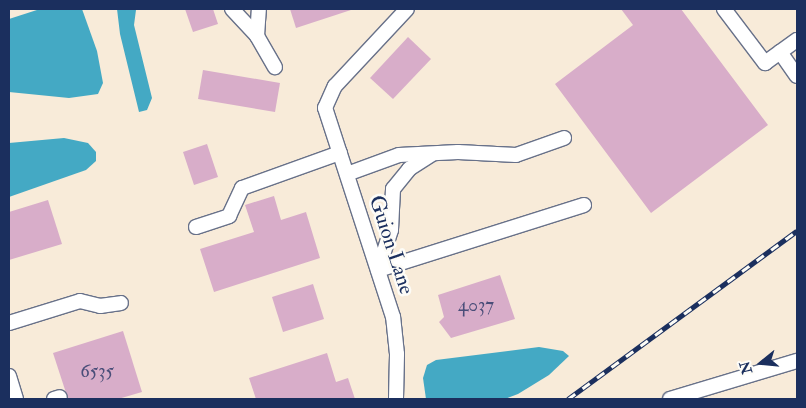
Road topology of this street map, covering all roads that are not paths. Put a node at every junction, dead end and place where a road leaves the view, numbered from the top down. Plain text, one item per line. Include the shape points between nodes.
1 (232, 9) edge
2 (259, 9) edge
3 (407, 9) edge
4 (724, 9) edge
5 (257, 36) junction
6 (797, 40) edge
7 (780, 52) junction
8 (275, 67) dead end
9 (797, 76) edge
10 (564, 138) dead end
11 (340, 153) junction
12 (432, 154) junction
13 (347, 174) junction
14 (584, 205) dead end
15 (196, 227) dead end
16 (378, 270) junction
17 (121, 303) dead end
18 (9, 323) edge
19 (797, 361) edge
20 (9, 376) edge
21 (16, 399) edge
22 (396, 399) edge
23 (670, 399) edge

1 - 5 street
2 - 5 street
3 - 11 street, Guion Lane via 334,86 325,108
4 - 7 street via 765,63
5 - 8 street
6 - 7 street
7 - 9 street
10 - 12 street via 516,155
11 - 13 street, Guion Lane
11 - 15 street via 242,188 229,216
12 - 13 street via 399,156
12 - 16 street via 409,169 393,189 392,230
13 - 16 street, Guion Lane
14 - 16 street
16 - 22 street, Guion Lane via 395,330
17 - 18 street via 100,306 80,301
19 - 23 street
20 - 21 street

